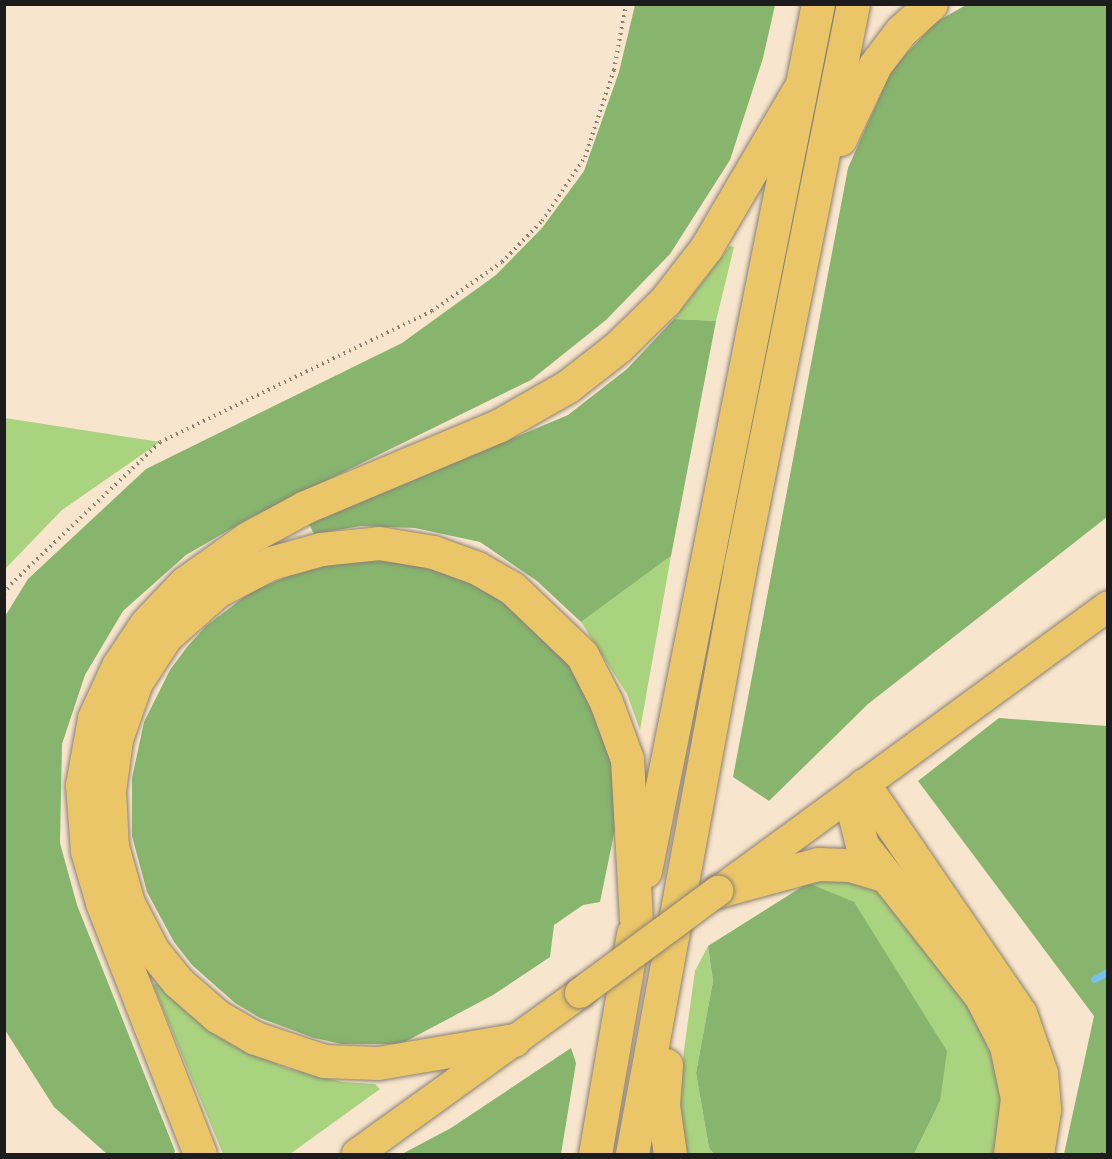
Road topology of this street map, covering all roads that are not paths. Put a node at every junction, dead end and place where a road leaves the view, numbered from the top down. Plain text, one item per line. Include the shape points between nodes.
1 (818, 4) edge
2 (853, 4) edge
3 (931, 4) edge
4 (798, 91) junction
5 (811, 213) junction
6 (1107, 606) edge
7 (864, 785) junction
8 (885, 876) junction
9 (681, 878) junction
10 (718, 891) junction
11 (636, 918) junction
12 (514, 1040) junction
13 (200, 1155) edge
14 (357, 1155) edge
15 (595, 1155) edge
16 (632, 1155) edge
17 (670, 1155) edge
18 (1010, 1155) edge
19 (1038, 1155) edge

1 - 4 highway
2 - 5 highway
3 - 5 highway via 901,31 875,65 854,105
4 - 11 highway
4 - 13 highway via 706,248 665,301 618,347 568,386 498,426 305,507 248,538 185,582 146,624 118,666 94,718 82,785 87,851 102,902
5 - 9 highway
6 - 7 main road
7 - 8 highway via 855,826 862,845
7 - 10 main road
7 - 19 highway via 1020,1013 1041,1073 1044,1110
8 - 10 highway via 850,865 818,864
8 - 18 highway via 981,997 1000,1032 1011,1061 1017,1098
9 - 16 highway
9 - 17 highway via 663,1105
10 - 12 main road, bridge
11 - 12 highway via 627,759 606,702 582,655 512,588 477,568 433,552 379,543 321,549 271,563 218,591 166,636 136,682 116,739 109,791 112,846 128,903 153,951 178,982 218,1016 255,1038 324,1061 378,1063
11 - 15 highway
12 - 14 main road

